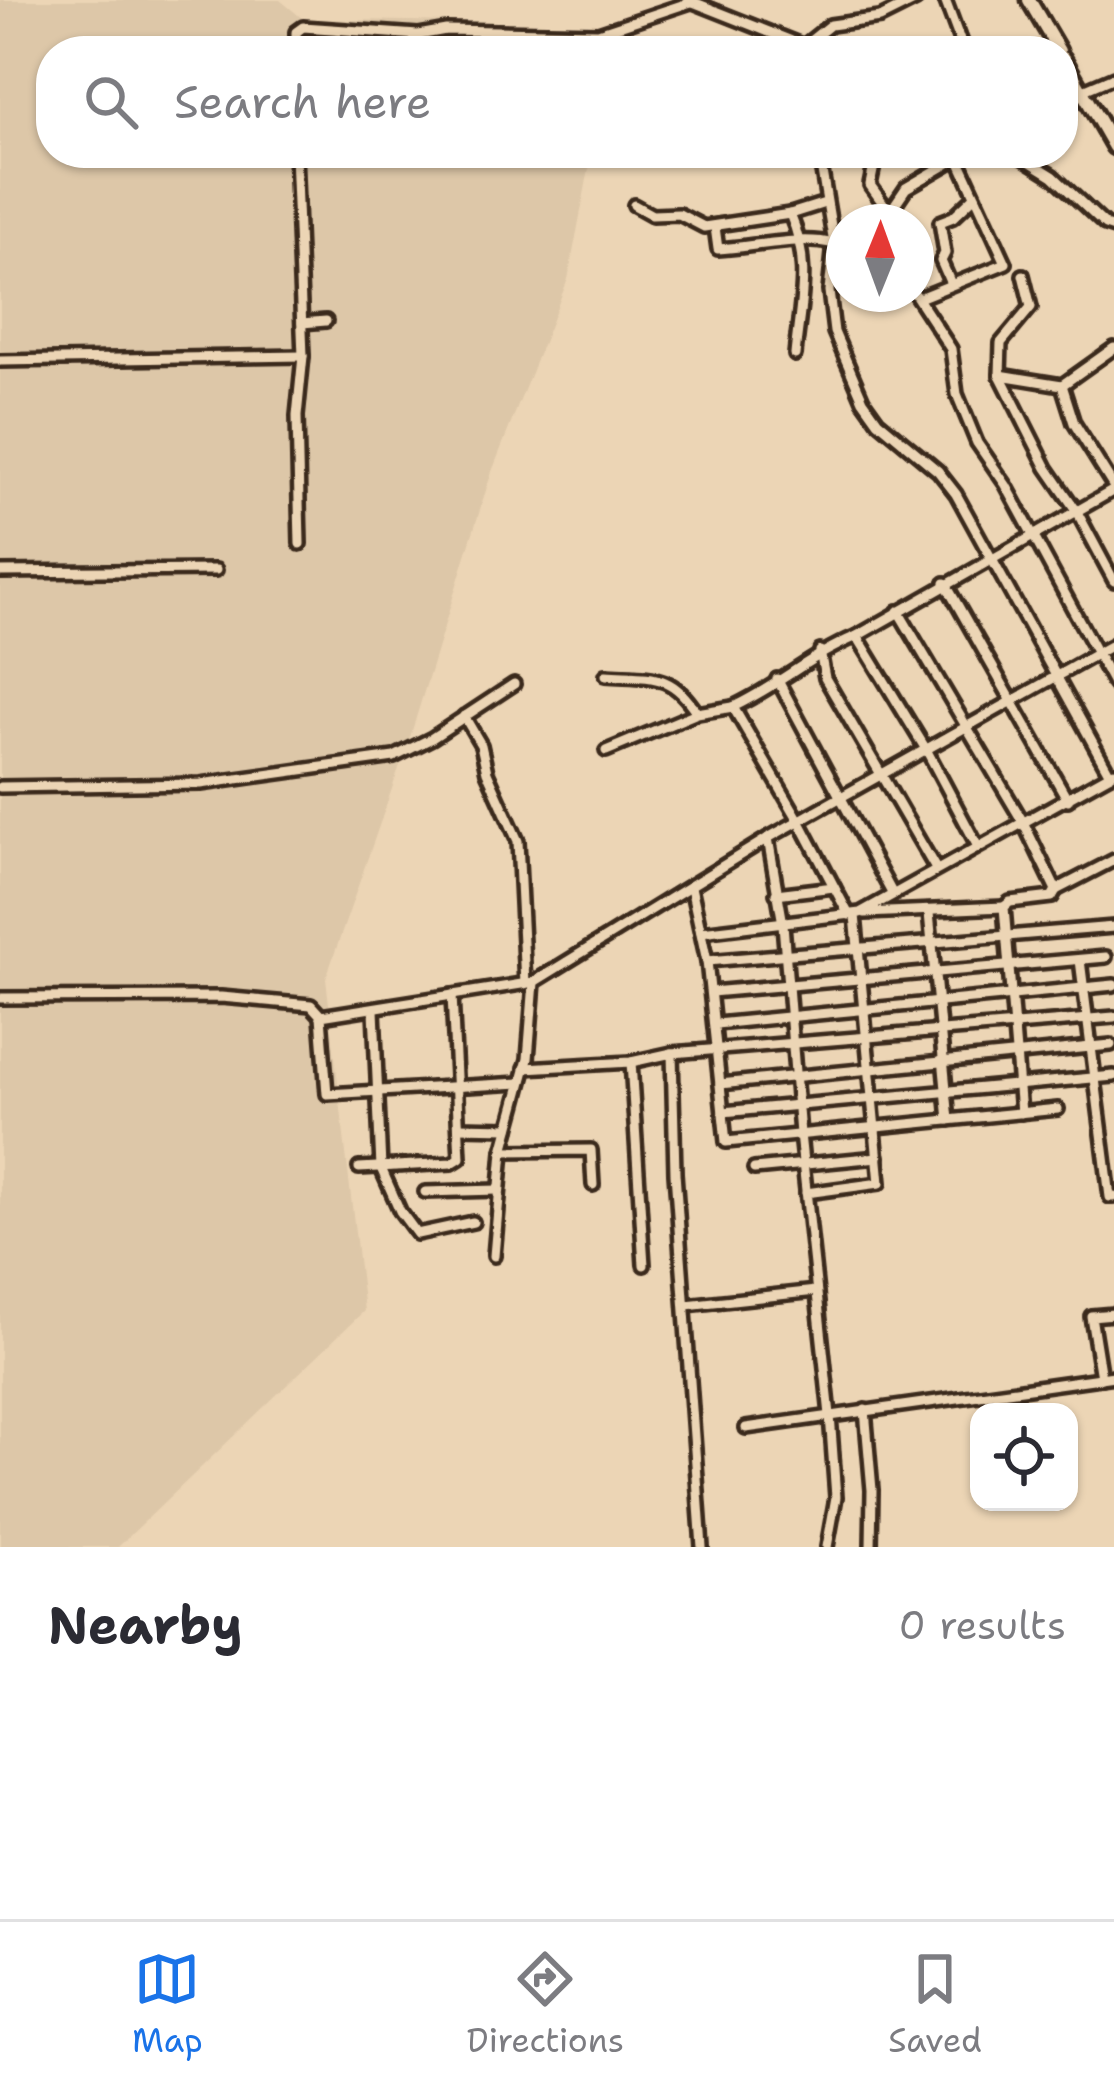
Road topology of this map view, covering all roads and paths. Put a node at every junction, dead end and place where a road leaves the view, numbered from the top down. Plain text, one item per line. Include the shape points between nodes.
1 (691, 0) edge
2 (946, 0) edge
3 (1030, 0) edge
4 (912, 1) edge
5 (296, 36) edge
6 (782, 36) edge
7 (816, 36) edge
8 (959, 36) edge
9 (1050, 36) edge
10 (1114, 77) edge
11 (1078, 84) edge
12 (1082, 91) junction
13 (1114, 147) edge
14 (296, 168) edge
15 (821, 168) edge
16 (873, 168) edge
17 (941, 168) edge
18 (962, 168) edge
19 (1040, 168) edge
20 (975, 196) junction
21 (825, 203) junction
22 (884, 204) edge
23 (893, 204) edge
24 (634, 205) dead end
25 (826, 208) edge
26 (790, 214) junction
27 (715, 226) junction
28 (1114, 228) edge
29 (802, 241) junction
30 (826, 242) edge
31 (1023, 275) dead end
32 (951, 284) junction
33 (934, 290) edge
34 (830, 312) edge
35 (927, 312) edge
36 (326, 321) dead end
37 (302, 323) junction
38 (1114, 348) edge
39 (795, 355) dead end
40 (303, 356) junction
41 (0, 361) edge
42 (1000, 375) junction
43 (1062, 385) junction
44 (1114, 489) edge
45 (1076, 510) junction
46 (1033, 535) junction
47 (300, 544) dead end
48 (989, 560) junction
49 (216, 570) dead end
50 (0, 572) edge
51 (1114, 581) edge
52 (945, 583) junction
53 (898, 611) junction
54 (857, 636) junction
55 (1114, 644) edge
56 (820, 651) junction
57 (1096, 654) junction
58 (606, 674) dead end
59 (1055, 676) junction
60 (777, 679) junction
61 (514, 684) dead end
62 (1114, 685) edge
63 (1011, 704) junction
64 (733, 707) junction
65 (697, 713) junction
66 (464, 716) junction
67 (968, 729) junction
68 (606, 751) dead end
69 (927, 752) junction
70 (1112, 773) edge
71 (881, 777) junction
72 (0, 787) edge
73 (841, 800) junction
74 (1068, 800) junction
75 (800, 822) junction
76 (1023, 822) junction
77 (768, 838) junction
78 (977, 845) junction
79 (1114, 860) edge
80 (936, 869) junction
81 (691, 886) junction
82 (834, 887) junction
83 (1056, 890) junction
84 (892, 893) junction
85 (776, 894) junction
86 (1004, 907) junction
87 (929, 913) junction
88 (854, 914) junction
89 (783, 924) junction
90 (1114, 927) edge
91 (701, 932) junction
92 (1005, 934) junction
93 (931, 942) junction
94 (857, 949) junction
95 (784, 955) junction
96 (1106, 956) dead end
97 (1080, 960) junction
98 (707, 961) junction
99 (1007, 963) junction
100 (933, 973) junction
101 (860, 978) junction
102 (529, 983) junction
103 (786, 985) junction
104 (1114, 985) edge
105 (1083, 988) junction
106 (711, 992) junction
107 (452, 994) junction
108 (1010, 994) junction
109 (0, 998) edge
110 (935, 1002) junction
111 (374, 1010) junction
112 (863, 1010) junction
113 (789, 1015) junction
114 (321, 1016) junction
115 (1114, 1017) edge
116 (1087, 1019) junction
117 (716, 1024) junction
118 (1012, 1025) junction
119 (938, 1032) junction
120 (865, 1039) junction
121 (792, 1045) junction
122 (1111, 1045) dead end
123 (1090, 1047) junction
124 (718, 1052) junction
125 (672, 1053) junction
126 (1015, 1054) junction
127 (941, 1060) junction
128 (631, 1063) junction
129 (525, 1068) junction
130 (868, 1068) junction
131 (794, 1076) junction
132 (1114, 1076) edge
133 (1094, 1078) junction
134 (520, 1083) junction
135 (456, 1084) junction
136 (719, 1084) junction
137 (1017, 1084) junction
138 (945, 1090) junction
139 (376, 1091) junction
140 (871, 1097) junction
141 (797, 1105) junction
142 (1058, 1108) dead end
143 (723, 1112) junction
144 (1021, 1113) junction
145 (949, 1120) junction
146 (459, 1127) junction
147 (509, 1128) junction
148 (874, 1128) junction
149 (800, 1134) junction
150 (1108, 1137) edge
151 (503, 1150) junction
152 (878, 1157) junction
153 (803, 1166) junction
154 (359, 1168) dead end
155 (381, 1168) junction
156 (754, 1168) dead end
157 (593, 1185) dead end
158 (498, 1190) junction
159 (424, 1192) dead end
160 (806, 1193) junction
161 (1114, 1197) edge
162 (473, 1222) dead end
163 (494, 1256) dead end
164 (644, 1265) dead end
165 (816, 1291) junction
166 (686, 1305) junction
167 (1114, 1314) edge
168 (1114, 1376) edge
169 (1101, 1378) junction
170 (865, 1410) junction
171 (830, 1415) junction
172 (746, 1428) dead end
173 (702, 1547) edge
174 (827, 1547) edge
175 (871, 1547) edge

1 - 5 street via 598,33 303,28
1 - 6 street
2 - 8 street
3 - 9 main road
4 - 7 street
10 - 12 street
11 - 12 main road
12 - 13 main road
14 - 37 street
15 - 21 street
16 - 22 street via 870,184
17 - 23 street
18 - 20 street
19 - 28 street
20 - 32 street via 940,221
20 - 32 street via 1006,263
21 - 25 street
21 - 26 street
24 - 27 street
26 - 27 street
26 - 29 street
27 - 29 street via 718,249
29 - 30 street
29 - 39 street
31 - 42 street via 1031,307 1001,343
32 - 33 street
34 - 48 street via 863,400 956,494
35 - 46 street via 950,349 977,443
36 - 37 street
37 - 40 street
38 - 43 street
40 - 41 street
40 - 47 street
42 - 43 street
42 - 45 street
43 - 44 street via 1074,423
44 - 45 street
45 - 46 street
45 - 51 street
46 - 48 street
46 - 57 street
48 - 52 street
48 - 59 street
49 - 50 street
52 - 53 street
52 - 63 street
53 - 54 street
53 - 67 street
54 - 56 street
54 - 69 street
55 - 57 street
56 - 60 street
56 - 71 street via 825,678
57 - 59 street
57 - 62 street
58 - 65 street via 668,680
59 - 63 street
59 - 70 street
60 - 64 street
60 - 73 street
61 - 66 street
63 - 67 street
63 - 74 street
64 - 65 street
64 - 75 street
65 - 68 street
66 - 72 street via 394,757 201,784
66 - 102 street via 518,841
67 - 69 street
67 - 76 street
69 - 71 street
69 - 78 street
70 - 74 street
71 - 73 street
71 - 80 street
73 - 75 street
73 - 84 street
74 - 76 street
75 - 77 street
75 - 82 street
76 - 78 street
76 - 83 street
77 - 81 street
77 - 85 street
78 - 80 street
79 - 83 street
80 - 84 street
81 - 91 street
81 - 102 street
82 - 85 street
82 - 88 street
83 - 86 street
84 - 88 street
85 - 89 street
86 - 87 street
86 - 92 street
87 - 88 street
87 - 93 street
88 - 89 street
88 - 94 street
89 - 91 street
89 - 95 street
90 - 92 street
91 - 98 street
92 - 93 street
92 - 99 street
93 - 94 street
93 - 100 street
94 - 95 street
94 - 101 street
95 - 98 street
95 - 103 street
96 - 97 street
97 - 99 street
97 - 105 street
98 - 106 street
99 - 100 street
99 - 108 street
100 - 101 street
100 - 110 street
101 - 103 street
101 - 112 street
102 - 107 street
102 - 129 street
103 - 106 street
103 - 113 street
104 - 105 street
105 - 108 street
105 - 116 street
106 - 117 street
107 - 111 street
107 - 135 street
108 - 110 street
108 - 118 street
109 - 114 street via 248,999 310,1005
110 - 112 street
110 - 119 street
111 - 114 street
111 - 139 street
112 - 113 street
112 - 120 street
113 - 117 street
113 - 121 street
114 - 139 street via 327,1094
115 - 116 street
116 - 118 street
116 - 123 street
117 - 124 street
118 - 119 street
118 - 126 street
119 - 120 street
119 - 127 street
120 - 121 street
120 - 130 street
121 - 124 street
121 - 131 street
122 - 123 street
123 - 126 street
123 - 133 street
124 - 125 street
124 - 136 street
125 - 128 street
125 - 166 street
126 - 127 street
126 - 137 street
127 - 130 street
127 - 138 street
128 - 129 street
128 - 164 street
129 - 134 street
130 - 131 street
130 - 140 street
131 - 136 street
131 - 141 street
132 - 133 street
133 - 137 street
133 - 150 street
134 - 135 street
134 - 147 street
135 - 139 street
135 - 146 street
136 - 143 street
137 - 138 street
137 - 144 street
138 - 140 street
138 - 145 street
139 - 155 street
140 - 141 street
140 - 148 street
141 - 143 street
141 - 149 street
142 - 144 street
143 - 149 street via 726,1142
144 - 145 street
145 - 148 street
146 - 147 street
146 - 155 street via 457,1161
147 - 151 street
148 - 149 street
148 - 152 street
149 - 153 street
150 - 161 street
151 - 157 street via 591,1150
151 - 158 street
152 - 153 street
152 - 160 street via 880,1184
153 - 156 street
153 - 160 street
154 - 155 street
155 - 162 street via 417,1234
158 - 159 street
158 - 163 street
160 - 165 street
165 - 166 street
165 - 171 street
166 - 173 street
167 - 169 street via 1091,1316
168 - 169 street
169 - 170 street
170 - 171 street
170 - 175 street
171 - 172 street
171 - 174 street via 836,1497

